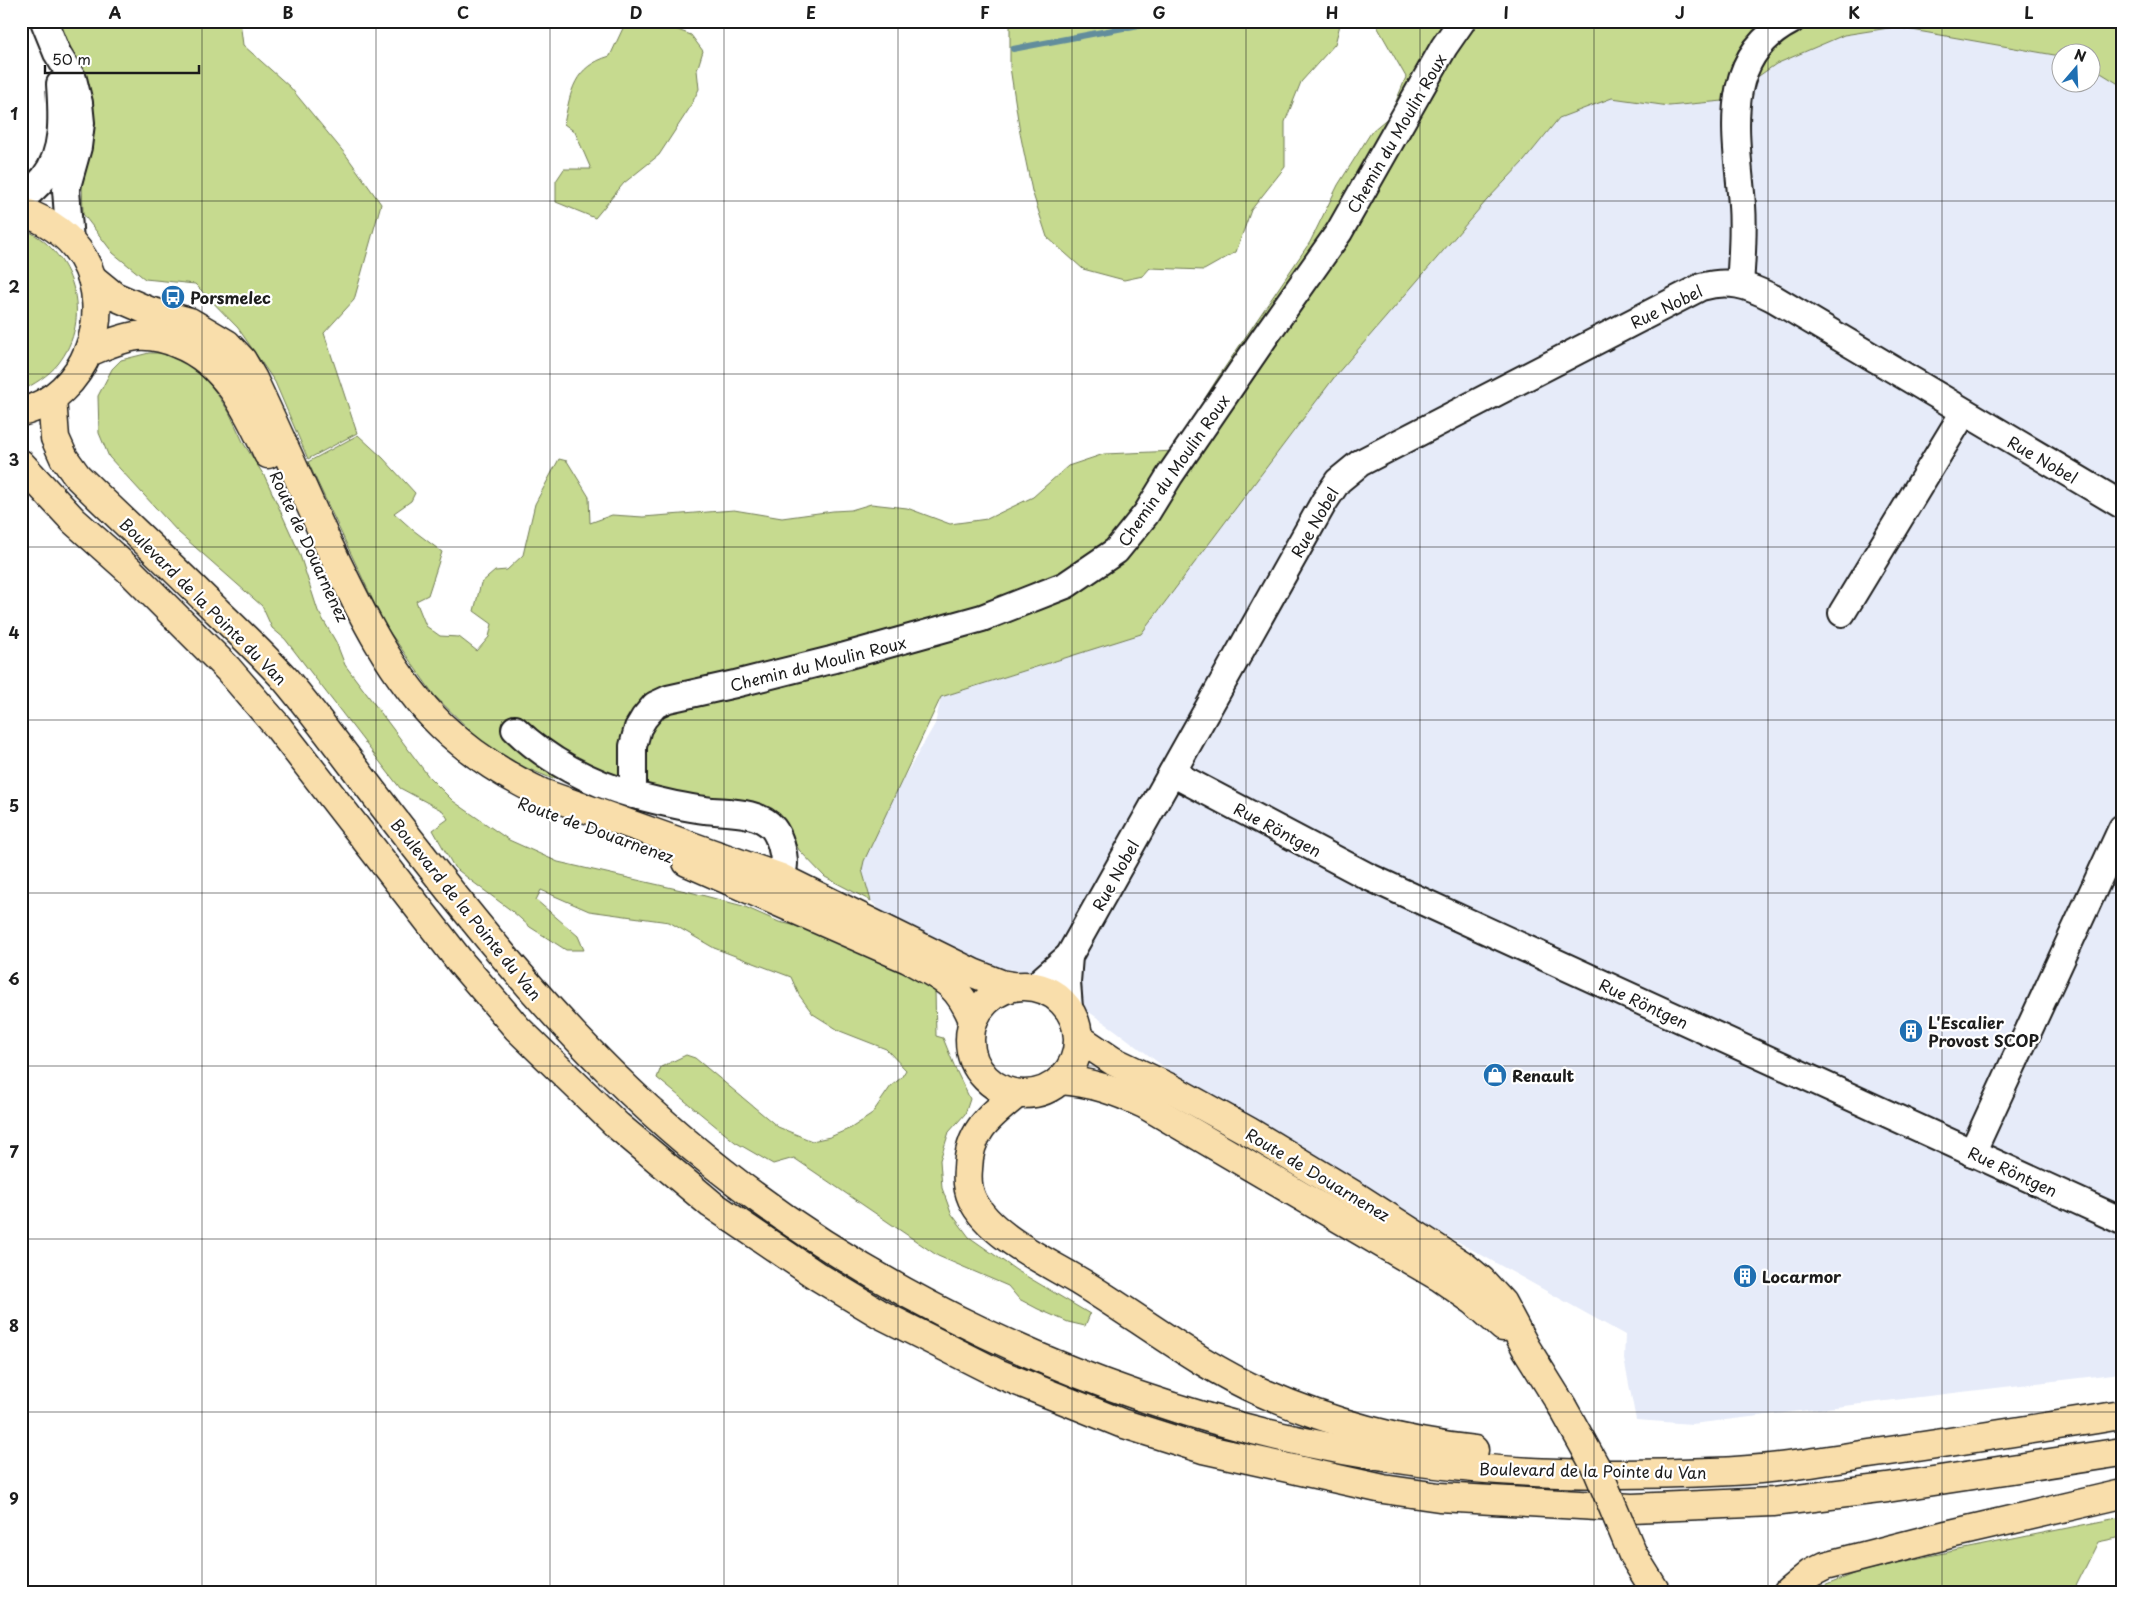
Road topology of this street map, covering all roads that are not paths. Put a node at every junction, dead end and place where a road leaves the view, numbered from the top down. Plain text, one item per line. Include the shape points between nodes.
1 (44, 21) edge
2 (1462, 21) edge
3 (1792, 21) edge
4 (57, 53) junction
5 (21, 200) edge
6 (21, 211) edge
7 (70, 241) junction
8 (92, 278) junction
9 (1740, 284) junction
10 (89, 352) junction
11 (52, 398) junction
12 (21, 412) edge
13 (1964, 412) junction
14 (21, 464) edge
15 (2122, 505) edge
16 (1842, 613) dead end
17 (515, 729) dead end
18 (1172, 773) junction
19 (633, 795) junction
20 (2122, 828) edge
21 (781, 878) junction
22 (794, 909) junction
23 (1069, 956) junction
24 (1024, 986) junction
25 (1069, 1008) junction
26 (973, 1020) junction
27 (1078, 1038) junction
28 (1060, 1080) junction
29 (1017, 1094) junction
30 (1972, 1153) junction
31 (2122, 1221) edge
32 (1526, 1348) junction
33 (2122, 1415) edge
34 (2122, 1452) edge
35 (1717, 1472) junction
36 (2122, 1494) edge
37 (1633, 1555) junction
38 (1642, 1592) edge
39 (1656, 1592) edge
40 (1788, 1592) edge

1 - 4 street
2 - 19 street, Chemin du Moulin Roux via 1339,232 1146,514 1116,551 1066,585 982,618 655,705 641,723 633,746
3 - 9 street via 1770,34 1758,47 1740,81 1736,146 1743,233
4 - 5 street via 62,116 57,149 45,177
4 - 7 street via 73,79 81,123 66,190
6 - 7 main road via 45,220
7 - 8 main road
8 - 10 main road via 97,302 96,328
8 - 21 main road, Route de Douarnenez via 114,296 149,311 190,322 227,344 242,360 379,646 400,677 442,726 514,780 542,793
9 - 13 street, Rue Nobel via 1772,298
9 - 18 street, Rue Nobel via 1717,283 1701,287 1347,472 1324,502
10 - 11 main road via 80,369
10 - 22 main road, Route de Douarnenez via 136,336 152,336 189,348 216,367 264,446 334,598 369,664 424,733 459,763 492,787 535,810 703,868
11 - 12 main road
11 - 35 main road, Boulevard de la Pointe du Van via 55,438 77,476 285,680 494,947 551,1010 611,1073 692,1146 778,1212 841,1254 904,1292 1027,1352 1138,1396 1254,1430 1366,1454 1471,1468 1522,1472
13 - 15 street, Rue Nobel
13 - 16 street
14 - 34 main road, Boulevard de la Pointe du Van via 74,521 234,675 462,964 517,1028 618,1126 712,1204 816,1276 897,1324 997,1373 1121,1423 1203,1449 1383,1489 1439,1497 1632,1508 1773,1502
17 - 19 street via 532,746 576,772
18 - 23 street, Rue Nobel
18 - 30 street, Rue Röntgen via 1367,876
19 - 21 street via 739,814 768,823 777,834 782,851 784,865
20 - 30 street
21 - 22 street
21 - 24 main road, Route de Douarnenez via 973,973
22 - 26 main road, Route de Douarnenez via 894,952 936,975 958,990
23 - 24 street, Rue Nobel
23 - 25 street, Rue Nobel
24 - 25 main road via 1048,990
24 - 26 main road via 996,993 982,1005
25 - 27 main road
26 - 29 main road via 969,1036 977,1067 987,1080
27 - 28 main road via 1077,1054
27 - 32 main road, Route de Douarnenez via 1113,1061 1248,1131 1464,1266 1502,1303
28 - 29 main road via 1040,1092
28 - 32 main road, Route de Douarnenez via 1114,1090 1144,1104 1456,1287
29 - 35 main road via 989,1117 971,1145 968,1186 979,1211 1009,1238 1224,1373 1262,1393 1338,1421 1451,1448
30 - 31 street, Rue Röntgen
32 - 37 main road, Route de Douarnenez, bridge via 1598,1472
33 - 35 main road, Boulevard de la Pointe du Van via 1793,1465
36 - 40 main road via 1840,1562 1811,1572
37 - 38 main road, Route de Douarnenez
37 - 39 main road, Route de Douarnenez

